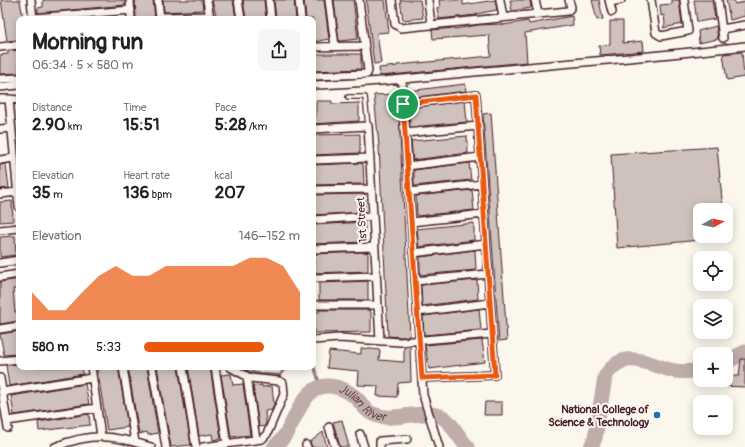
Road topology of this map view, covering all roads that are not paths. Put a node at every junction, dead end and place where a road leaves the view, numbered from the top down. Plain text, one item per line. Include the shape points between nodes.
1 (31, 0) edge
2 (130, 0) edge
3 (158, 0) edge
4 (208, 0) edge
5 (238, 0) edge
6 (269, 0) edge
7 (298, 0) edge
8 (328, 0) edge
9 (359, 0) edge
10 (392, 0) edge
11 (428, 0) edge
12 (500, 0) edge
13 (535, 0) edge
14 (570, 0) edge
15 (621, 0) edge
16 (651, 0) edge
17 (684, 0) edge
18 (718, 0) edge
19 (610, 1) edge
20 (131, 10) junction
21 (612, 12) dead end
22 (538, 14) junction
23 (33, 16) edge
24 (58, 16) edge
25 (131, 16) edge
26 (160, 16) edge
27 (210, 16) edge
28 (241, 16) edge
29 (271, 16) edge
30 (301, 16) edge
31 (503, 17) junction
32 (431, 24) junction
33 (745, 25) edge
34 (722, 29) junction
35 (723, 38) dead end
36 (0, 46) edge
37 (16, 46) edge
38 (335, 46) junction
39 (364, 46) junction
40 (745, 46) edge
41 (316, 47) edge
42 (316, 76) edge
43 (16, 78) edge
44 (0, 79) edge
45 (402, 80) junction
46 (16, 85) edge
47 (316, 85) edge
48 (0, 87) edge
49 (348, 97) dead end
50 (0, 99) edge
51 (8, 99) junction
52 (16, 100) edge
53 (403, 104) junction
54 (368, 126) junction
55 (478, 126) junction
56 (11, 128) junction
57 (0, 129) edge
58 (316, 129) edge
59 (405, 133) junction
60 (480, 157) junction
61 (14, 158) junction
62 (370, 158) junction
63 (0, 160) edge
64 (316, 160) edge
65 (408, 166) junction
66 (16, 175) edge
67 (482, 184) junction
68 (371, 189) junction
69 (316, 190) edge
70 (16, 192) edge
71 (409, 192) junction
72 (0, 194) edge
73 (484, 214) junction
74 (373, 216) junction
75 (316, 220) edge
76 (411, 222) junction
77 (16, 228) edge
78 (0, 230) edge
79 (486, 244) junction
80 (374, 247) junction
81 (316, 249) edge
82 (413, 253) junction
83 (16, 260) edge
84 (0, 263) edge
85 (16, 274) edge
86 (488, 274) junction
87 (376, 276) junction
88 (0, 277) edge
89 (316, 278) edge
90 (415, 281) junction
91 (490, 303) junction
92 (316, 305) edge
93 (377, 305) junction
94 (417, 312) junction
95 (16, 326) edge
96 (0, 329) edge
97 (492, 334) junction
98 (316, 340) edge
99 (380, 341) junction
100 (419, 341) junction
101 (16, 359) edge
102 (0, 362) edge
103 (91, 370) edge
104 (123, 370) edge
105 (153, 370) edge
106 (183, 370) edge
107 (215, 370) edge
108 (235, 370) edge
109 (247, 377) junction
110 (0, 378) edge
111 (92, 378) junction
112 (422, 378) junction
113 (2, 392) junction
114 (97, 408) junction
115 (328, 427) dead end
116 (360, 434) dead end
117 (100, 436) junction
118 (407, 439) dead end
119 (256, 440) junction
120 (135, 442) junction
121 (227, 444) junction
122 (55, 447) edge
123 (151, 447) edge
124 (166, 447) edge
125 (196, 447) edge
126 (203, 447) edge
127 (335, 447) edge
128 (364, 447) edge
129 (380, 447) edge
130 (439, 447) edge

1 - 23 street
2 - 20 street
3 - 26 street
4 - 27 street
5 - 28 street
6 - 29 street
7 - 30 street
8 - 38 street
9 - 39 street
10 - 32 street via 395,24 398,27
11 - 32 street
12 - 31 street
13 - 22 street
14 - 22 street via 571,7 568,11
15 - 19 street
16 - 17 street via 656,33 661,36 688,31
18 - 34 street
19 - 21 street
20 - 24 street
20 - 25 street
22 - 31 street
31 - 32 street
33 - 34 street
34 - 35 street
36 - 37 street
38 - 39 street
38 - 41 street
39 - 42 street via 368,71 364,76
40 - 45 street
43 - 44 street
45 - 47 street
45 - 53 street
46 - 48 street
49 - 54 lane, 1st Street via 365,97
50 - 51 street
51 - 52 street
51 - 56 street
53 - 55 street via 476,95
53 - 59 street
54 - 58 street
54 - 62 street, 1st Street
55 - 59 street
55 - 60 street
56 - 57 street
56 - 61 street
59 - 65 street
60 - 65 street
60 - 67 street
61 - 63 street
61 - 66 street
62 - 64 street
62 - 68 street, 1st Street
65 - 71 street
67 - 71 street
67 - 73 street
68 - 69 street
68 - 74 street, 1st Street
70 - 72 street
71 - 76 street
73 - 76 street
73 - 79 street
74 - 75 street
74 - 80 street, 1st Street
76 - 82 street
77 - 78 street
79 - 82 street
79 - 86 street
80 - 81 street
80 - 87 street, 1st Street
82 - 90 street
83 - 84 street
85 - 88 street
86 - 90 street
86 - 91 street
87 - 89 street
87 - 93 street, 1st Street
90 - 94 street
91 - 94 street
91 - 97 street
92 - 93 street
93 - 99 street, 1st Street
94 - 100 street
95 - 96 street
97 - 100 street
97 - 112 street via 495,375
98 - 99 street via 339,338
99 - 100 street
100 - 112 street
101 - 102 street
103 - 111 street
104 - 120 street
105 - 124 street
106 - 125 street
107 - 121 street
108 - 109 street
109 - 119 street
109 - 119 street via 279,381 285,388 267,434
110 - 113 street
111 - 113 street
111 - 114 street
112 - 130 street via 423,395
113 - 114 street via 7,425
114 - 117 street
115 - 127 street
116 - 128 street
117 - 120 street
117 - 122 street via 76,438
118 - 129 street via 380,442
119 - 121 street
120 - 123 street
121 - 126 street

